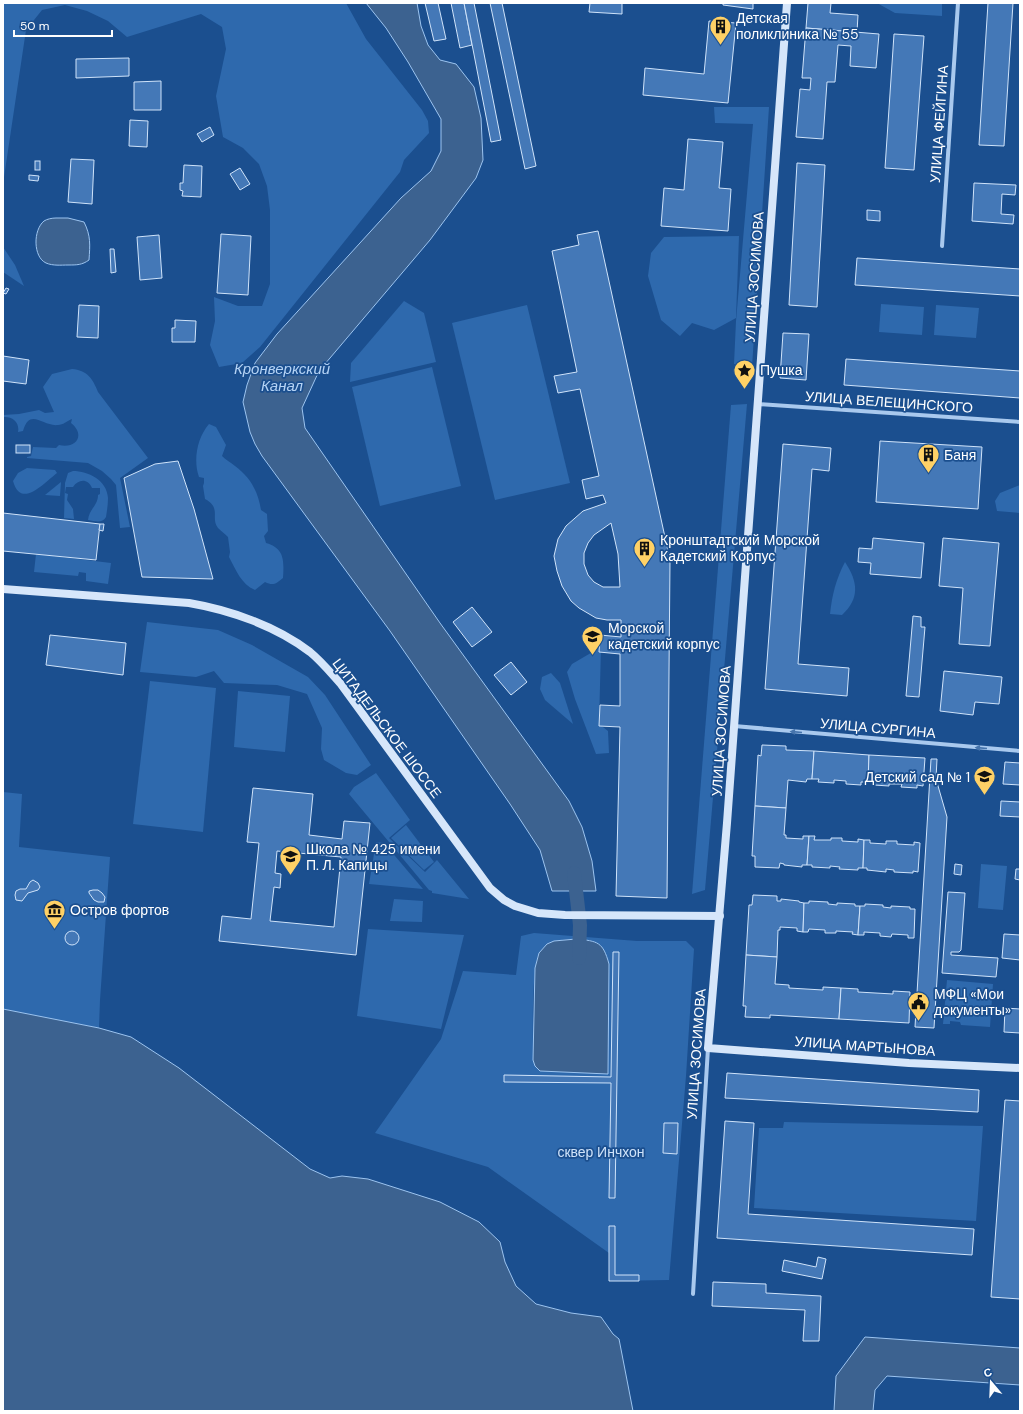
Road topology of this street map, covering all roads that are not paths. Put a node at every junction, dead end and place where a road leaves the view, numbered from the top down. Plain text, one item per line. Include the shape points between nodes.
1 (787, 3) edge
2 (958, 3) edge
3 (942, 246) dead end
4 (758, 404) junction
5 (1020, 422) edge
6 (3, 589) edge
7 (734, 726) junction
8 (1020, 751) edge
9 (720, 916) junction
10 (708, 1048) junction
11 (1020, 1068) edge
12 (693, 1294) dead end

1 - 4 main road, УЛИЦА ЗОСИМОВА
2 - 3 street, УЛИЦА ФЕЙГИНА
4 - 5 street, УЛИЦА ВЕЛЕЩИНСКОГО
4 - 7 main road, УЛИЦА ЗОСИМОВА
6 - 9 main road, ЦИТАДЕЛЬСКОЕ ШОССЕ via 209,606 246,618 295,642 319,660 340,683 490,888 514,906 538,913 565,915
8 -> 7 street, УЛИЦА СУРГИНА
7 - 9 main road, УЛИЦА ЗОСИМОВА
9 - 10 main road, УЛИЦА ЗОСИМОВА
10 - 11 main road, УЛИЦА МАРТЫНОВА via 909,1063
10 - 12 street, УЛИЦА ЗОСИМОВА

